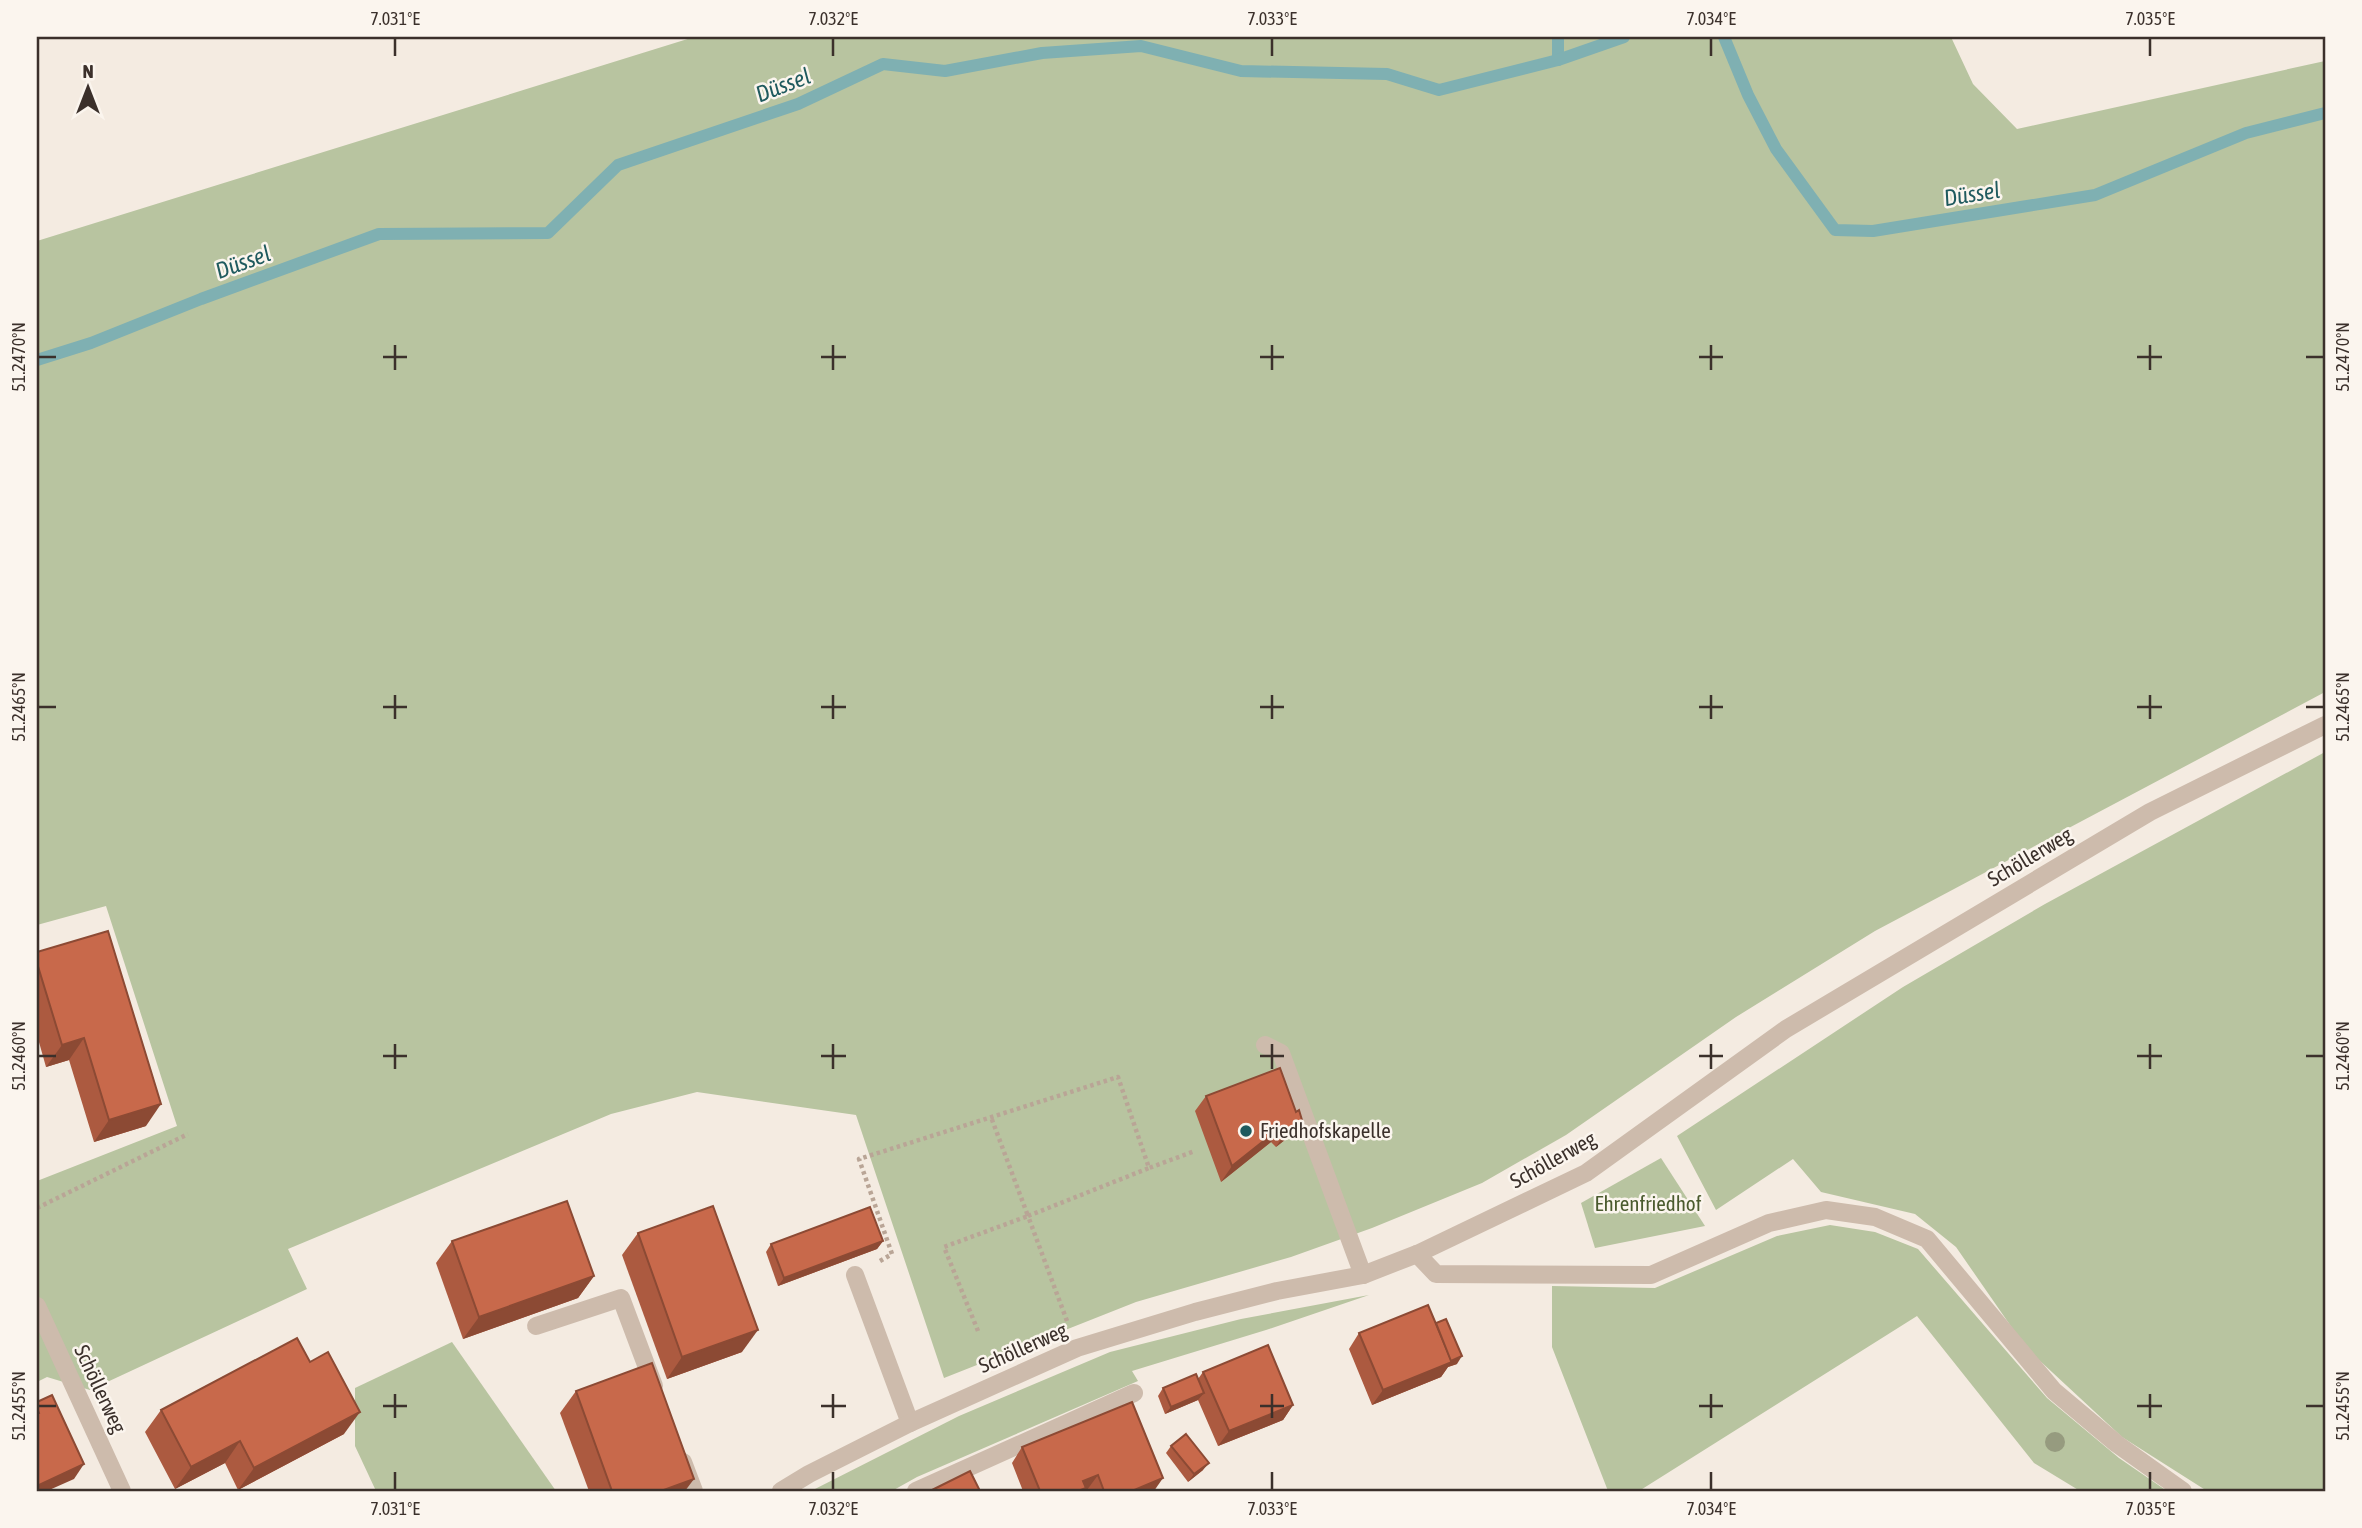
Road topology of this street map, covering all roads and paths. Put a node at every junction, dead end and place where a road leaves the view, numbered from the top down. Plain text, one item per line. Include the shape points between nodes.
1 (2325, 725) edge
2 (1265, 1045) dead end
3 (991, 1117) junction
4 (188, 1134) dead end
5 (1195, 1151) dead end
6 (1149, 1168) junction
7 (37, 1208) edge
8 (1028, 1216) junction
9 (1417, 1254) junction
10 (855, 1275) joint
11 (1363, 1275) junction
12 (37, 1306) edge
13 (537, 1326) edge
14 (978, 1331) dead end
15 (1077, 1348) junction
16 (1135, 1393) dead end
17 (660, 1401) edge
18 (910, 1423) junction
19 (674, 1440) edge
20 (122, 1491) edge
21 (694, 1491) edge
22 (781, 1491) edge
23 (916, 1491) edge
24 (2183, 1491) edge

1 - 9 street, Schöllerweg via 2150,812 1786,1029 1586,1173
2 - 11 street via 1281,1053
3 - 6 path via 1118,1077
3 - 8 path
3 - 10 path via 859,1159 892,1254
4 - 7 path
5 - 6 path
6 - 8 path
8 - 14 path via 944,1247
8 - 15 path
9 - 11 street, Schöllerweg
9 - 24 street via 1436,1274 1651,1275 1769,1223 1826,1210 1875,1217 1927,1239 2053,1391
10 - 18 street
11 - 15 street, Schöllerweg via 1207,1309
12 - 20 street, Schöllerweg
13 - 17 street via 621,1298
15 - 18 street, Schöllerweg
16 - 23 street
18 - 22 street, Schöllerweg
19 - 21 street

